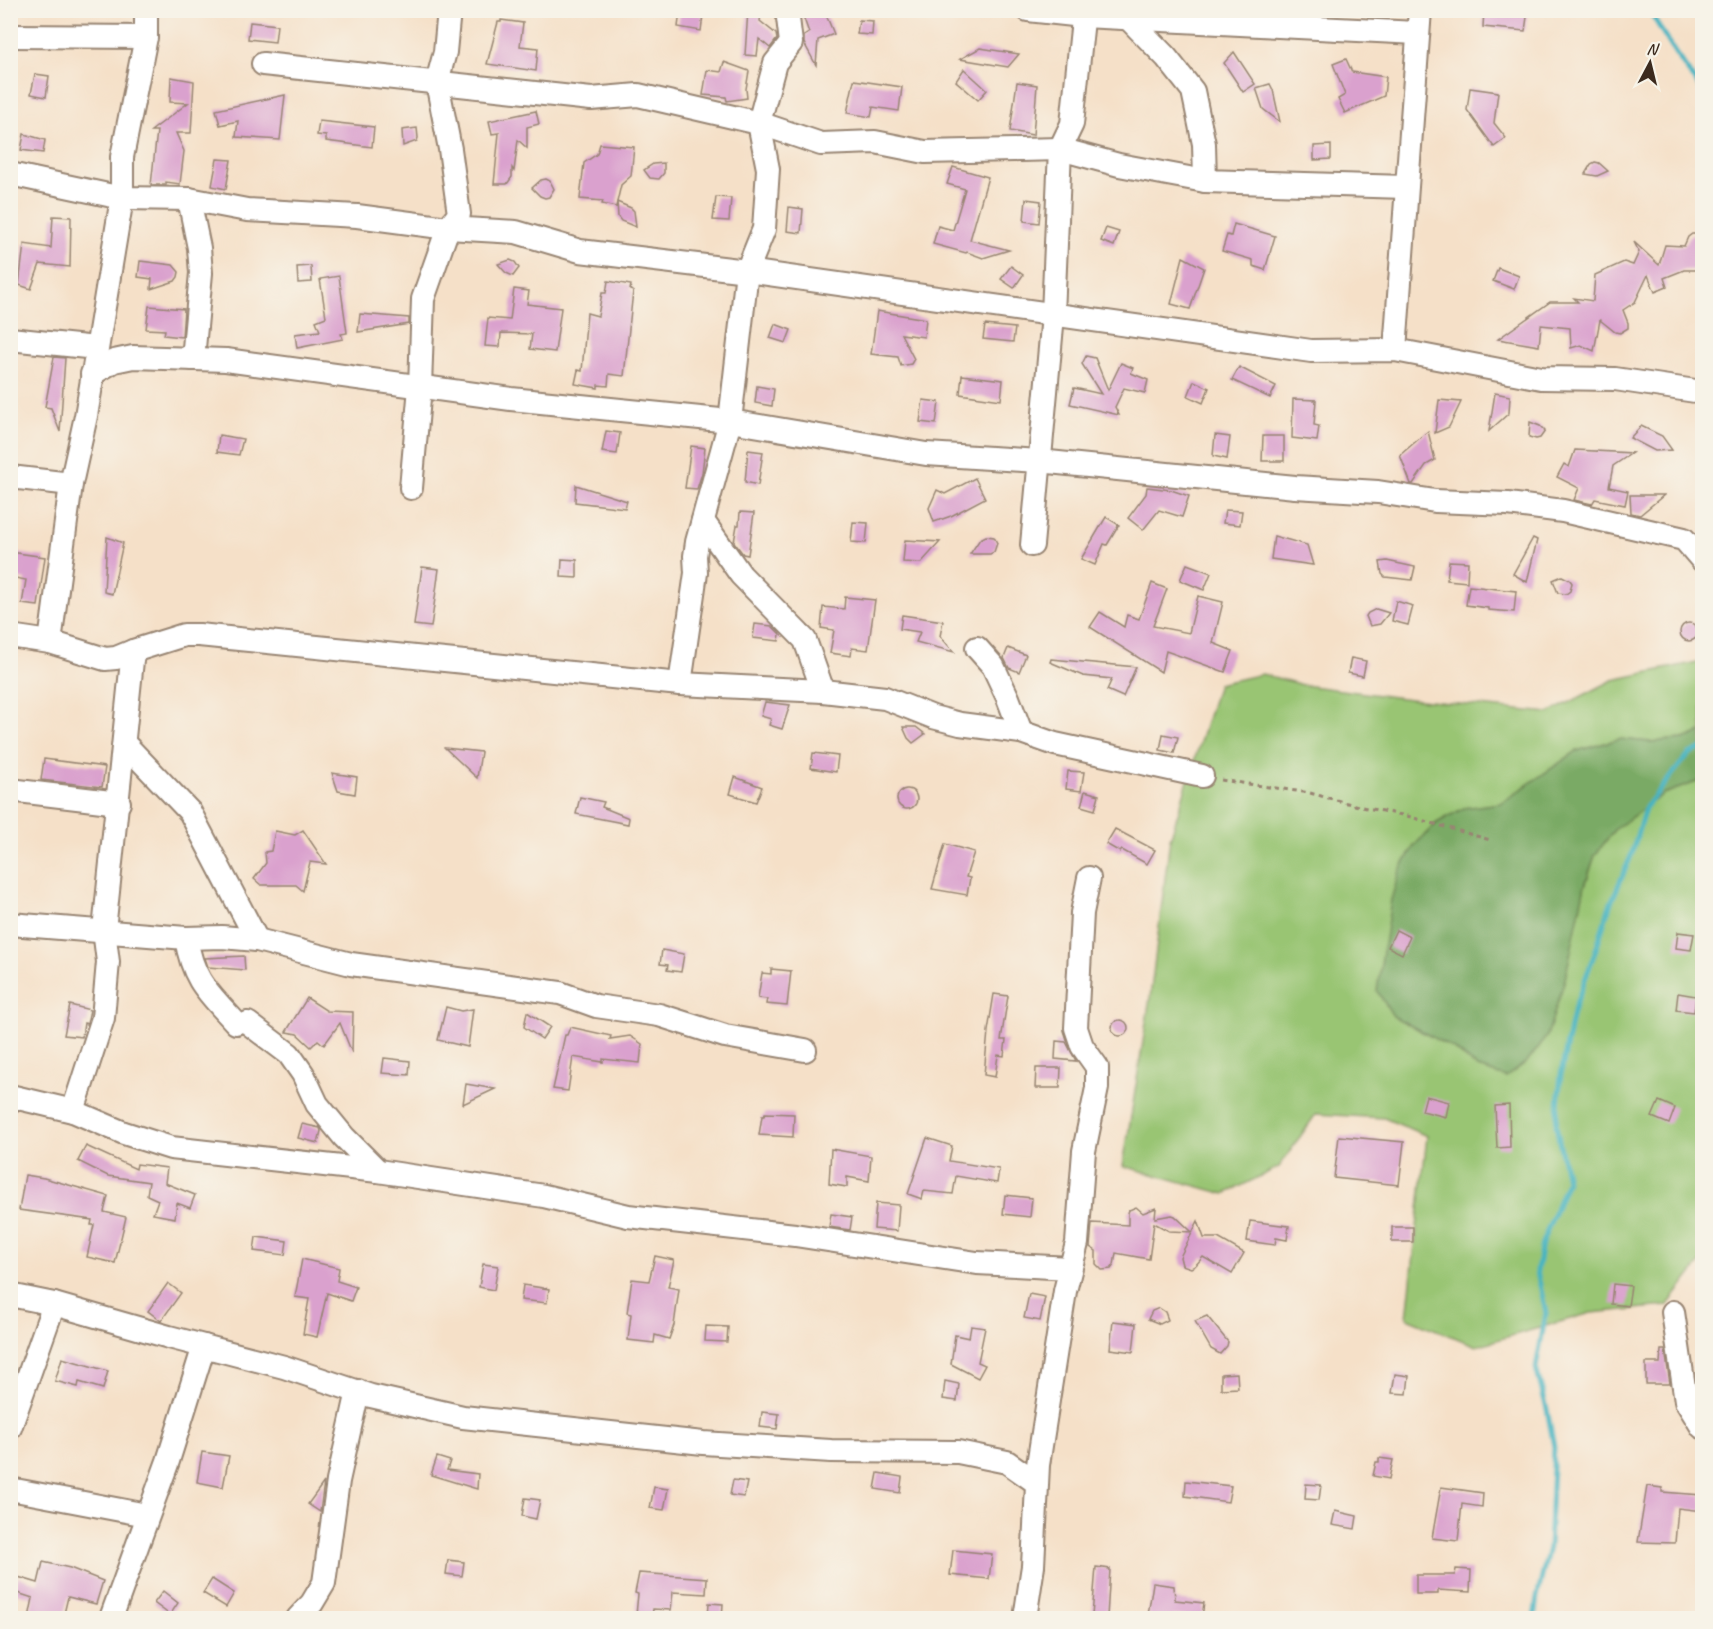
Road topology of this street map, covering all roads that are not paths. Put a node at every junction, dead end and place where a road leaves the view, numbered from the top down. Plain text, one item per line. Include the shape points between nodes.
1 (146, 10) edge
2 (449, 10) edge
3 (787, 10) edge
4 (1028, 10) edge
5 (1420, 10) edge
6 (1083, 13) edge
7 (1124, 14) edge
8 (1418, 33) junction
9 (10, 36) edge
10 (146, 38) junction
11 (263, 64) dead end
12 (438, 82) junction
13 (759, 123) junction
14 (1060, 149) junction
15 (10, 174) edge
16 (1205, 181) junction
17 (1406, 188) junction
18 (122, 198) junction
19 (189, 199) junction
20 (448, 228) junction
21 (747, 271) junction
22 (1053, 315) junction
23 (10, 339) edge
24 (96, 348) junction
25 (1395, 350) junction
26 (193, 359) junction
27 (92, 374) junction
28 (420, 387) junction
29 (1702, 392) edge
30 (730, 421) junction
31 (1039, 461) junction
32 (10, 477) edge
33 (70, 484) junction
34 (411, 488) dead end
35 (703, 521) junction
36 (1032, 545) dead end
37 (1702, 560) edge
38 (10, 636) edge
39 (50, 642) junction
40 (977, 648) dead end
41 (133, 651) junction
42 (680, 684) junction
43 (823, 691) junction
44 (1021, 732) junction
45 (124, 743) junction
46 (1202, 776) road end
47 (10, 790) edge
48 (119, 803) junction
49 (1089, 878) dead end
50 (10, 924) edge
51 (104, 930) junction
52 (186, 938) junction
53 (257, 940) junction
54 (805, 1050) dead end
55 (10, 1096) edge
56 (73, 1111) junction
57 (378, 1171) junction
58 (1071, 1268) junction
59 (10, 1295) edge
60 (54, 1304) junction
61 (1673, 1312) dead end
62 (204, 1346) junction
63 (358, 1391) junction
64 (1702, 1427) edge
65 (10, 1428) edge
66 (1037, 1484) junction
67 (10, 1488) edge
68 (147, 1515) junction
69 (111, 1618) edge
70 (298, 1618) edge
71 (1024, 1618) edge

1 - 10 street
2 - 12 street
3 - 13 street via 791,43 775,63
4 - 6 street
5 - 8 street
6 - 7 street
6 - 14 street via 1072,124
7 - 8 street
7 - 16 street via 1193,91 1204,144
8 - 17 street
9 - 10 street
10 - 18 street via 122,157
11 - 12 street
12 - 13 street via 591,99 638,95
12 - 20 street via 459,214
13 - 14 street via 821,144 875,142 925,152
13 - 21 street via 768,170 764,229
14 - 16 street
14 - 22 street
15 - 18 street
16 - 17 street
17 - 25 street
18 - 19 street
18 - 24 street
19 - 20 street via 247,210 357,216
19 - 26 street via 201,273
20 - 21 street via 516,232 580,250
20 - 28 street via 423,299
21 - 22 street
21 - 30 street
22 - 25 street via 1311,351
22 - 31 street
23 - 24 street
24 - 27 street
25 - 29 street via 1540,378 1615,379
26 - 27 street via 133,357
26 - 28 street via 226,360
27 - 33 street
28 - 30 street
28 - 34 street
30 - 31 street via 926,454
30 - 35 street
31 - 36 street
31 - 37 street via 1563,511 1684,538
32 - 33 street
33 - 39 street
35 - 42 street via 695,556
35 - 43 street via 741,574 805,640
38 - 39 street
39 - 41 street via 105,659
40 - 44 street via 993,666
41 - 42 street via 184,635 199,635
41 - 45 street
42 - 43 street
43 - 44 street via 885,698 960,724
44 - 46 street via 1055,744
45 - 48 street
45 - 53 street via 190,812
47 - 48 street
48 - 51 street
49 - 58 street via 1082,913 1076,1028 1082,1046 1097,1067 1097,1088 1084,1151 1077,1243
50 - 51 street
51 - 52 street
51 - 56 street via 108,962 103,1018
52 - 53 street
52 - 57 street via 200,982 242,1023 289,1054 317,1104
53 - 54 street via 351,964 560,993 596,1006 659,1015 725,1036
55 - 56 street
56 - 57 street via 171,1148
57 - 58 street via 544,1196 628,1216 795,1235 977,1263
58 - 66 street
59 - 60 street
60 - 62 street
60 - 65 street
61 - 64 street via 1686,1401
62 - 63 street
62 - 68 street
63 - 66 street via 463,1417 703,1443 831,1451 958,1452 1007,1462
63 - 70 street via 339,1481 324,1583
66 - 71 street via 1033,1566
67 - 68 street
68 - 69 street

